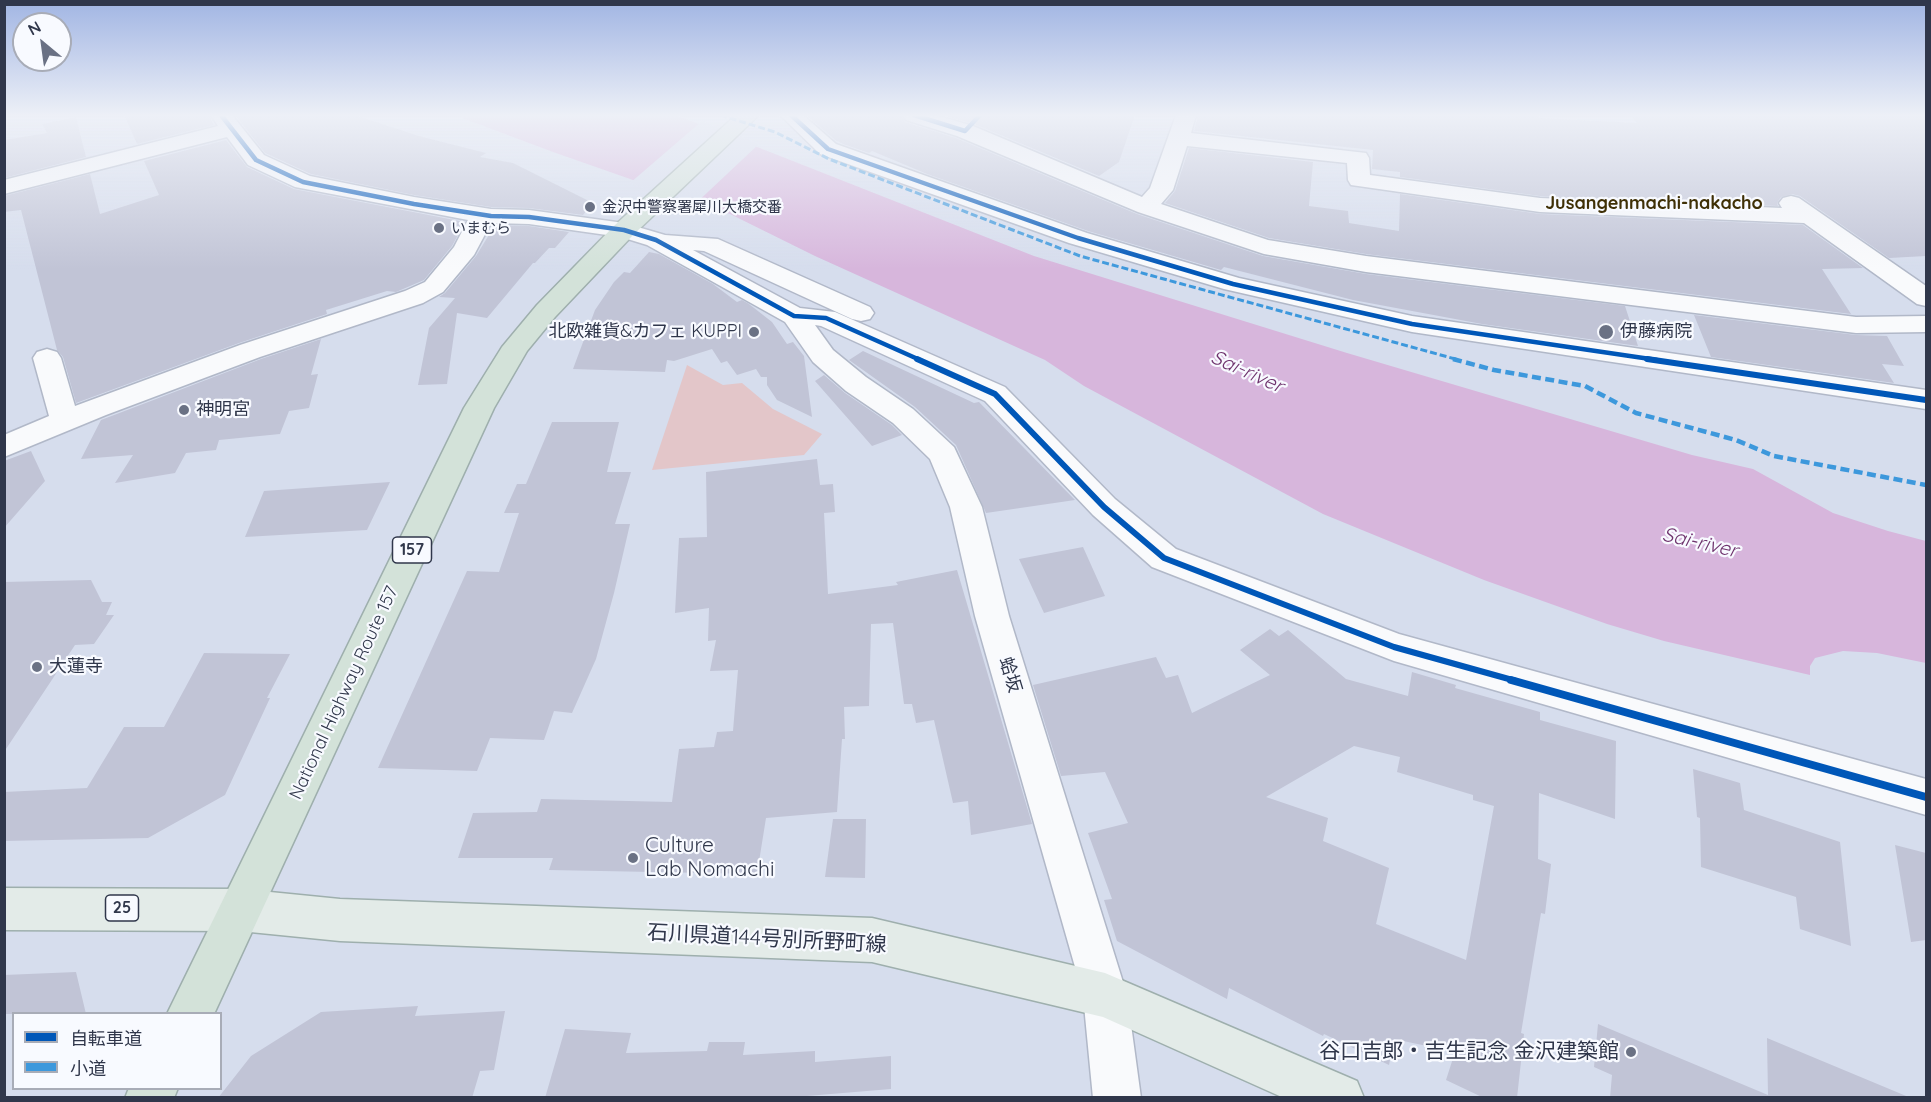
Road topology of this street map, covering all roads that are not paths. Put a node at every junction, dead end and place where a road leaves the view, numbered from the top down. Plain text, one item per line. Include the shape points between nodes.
1 (74, 166) edge
2 (270, 166) edge
3 (699, 166) edge
4 (877, 166) edge
5 (1062, 166) edge
6 (1168, 166) edge
7 (1358, 166) edge
8 (4, 187) edge
9 (1775, 192) dead end
10 (1146, 207) junction
11 (491, 216) junction
12 (1808, 216) junction
13 (637, 231) junction
14 (1926, 298) edge
15 (794, 316) junction
16 (1926, 324) edge
17 (47, 358) dead end
18 (1926, 400) edge
19 (64, 421) junction
20 (4, 447) edge
21 (1164, 558) junction
22 (1926, 797) edge
23 (4, 909) edge
24 (240, 910) junction
25 (1105, 995) junction
26 (191, 1012) edge
27 (1117, 1098) edge
28 (1340, 1098) edge

1 - 8 street
2 - 11 street via 303,182
3 - 13 highway, National Highway Route 157 / 157
4 - 18 street via 1078,238 1233,284 1412,324
5 - 10 street
6 - 10 street via 1161,190
7 - 12 street via 1359,180 1540,205
9 - 12 street
10 - 16 street via 1264,246 1366,264 1856,325
11 - 13 street
11 - 19 street via 480,220 465,250 434,287 414,297 310,329
12 - 14 street
13 - 15 street
13 - 21 street via 709,244 951,353 1022,391 1143,515
13 - 24 highway, National Highway Route 157 / 157 via 546,311 516,347 479,408
15 - 21 street via 826,318 995,394 1104,507
15 - 25 street, 蛤坂 via 823,356 903,416 943,454 966,507 992,616
17 - 19 street
19 - 20 street
21 - 22 street via 1394,647
23 - 24 main road, 25
24 - 25 main road, 石川県道144号別所野町線 via 340,920 872,940
24 - 26 highway, National Highway Route 157 / 157
25 - 27 street, 蛤坂
25 - 28 main road, 石川県道144号別所野町線

